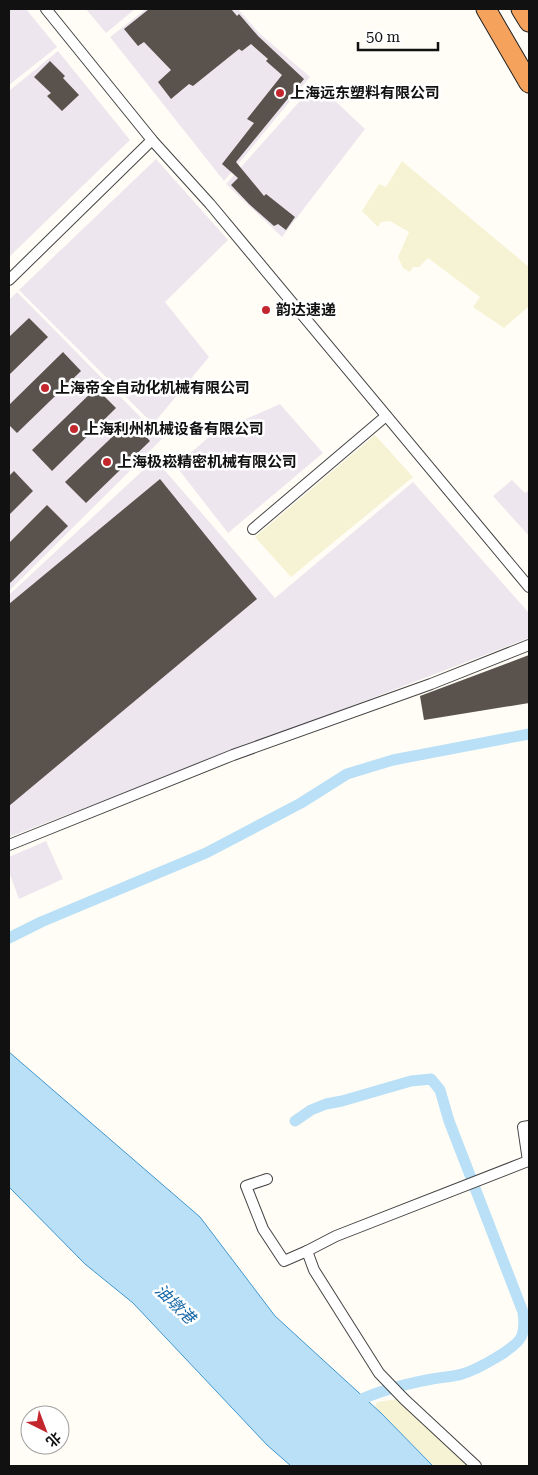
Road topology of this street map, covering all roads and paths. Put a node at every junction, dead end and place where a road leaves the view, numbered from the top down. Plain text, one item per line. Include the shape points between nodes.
1 (46, 9) edge
2 (486, 9) edge
3 (521, 9) edge
4 (529, 22) edge
5 (529, 82) edge
6 (152, 140) junction
7 (9, 280) edge
8 (386, 416) junction
9 (253, 529) dead end
10 (529, 587) edge
11 (529, 645) edge
12 (9, 845) edge
13 (529, 1126) edge
14 (267, 1179) dead end
15 (307, 1251) junction
16 (476, 1466) edge

1 - 6 street
2 - 5 highway
3 - 4 highway
6 - 7 street
6 - 8 street via 210,204
8 - 9 street
8 - 10 street
11 - 12 street via 233,755
13 - 15 street via 523,1127 528,1160 336,1236
14 - 15 street via 246,1186 263,1229 284,1261
15 - 16 street via 314,1270 379,1373

